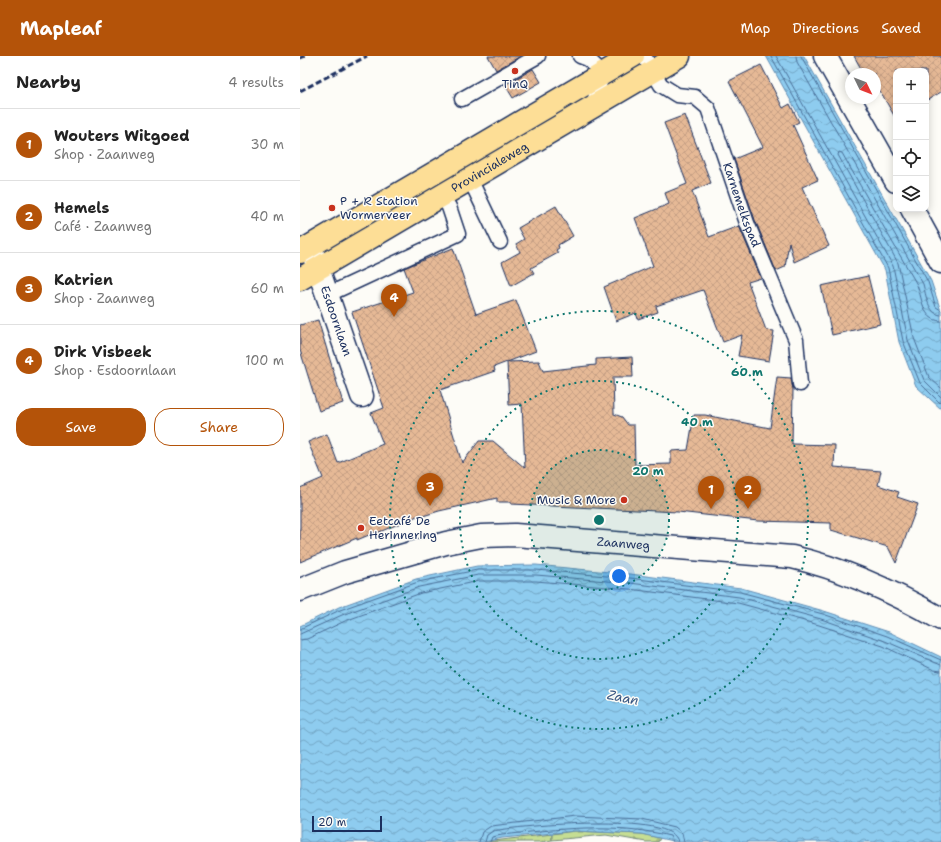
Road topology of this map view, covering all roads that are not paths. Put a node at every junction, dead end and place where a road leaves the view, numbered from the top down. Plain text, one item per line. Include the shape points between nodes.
1 (538, 56) edge
2 (580, 56) edge
3 (633, 56) edge
4 (679, 56) edge
5 (825, 56) edge
6 (649, 64) edge
7 (604, 73) junction
8 (462, 99) dead end
9 (592, 108) junction
10 (893, 176) edge
11 (470, 179) junction
12 (442, 195) junction
13 (914, 212) edge
14 (500, 242) dead end
15 (305, 249) edge
16 (941, 262) edge
17 (309, 274) edge
18 (328, 296) junction
19 (800, 384) dead end
20 (362, 396) dead end
21 (300, 590) edge
22 (941, 619) edge

1 - 8 lane
2 - 7 lane via 588,58
3 - 7 main road, Provincialeweg
4 - 6 main road, Provincialeweg
5 - 10 street
6 - 9 main road, Provincialeweg
6 - 19 lane, Karnemelkspad via 661,85 677,95 696,98 708,108 747,222 796,340
7 - 9 lane
7 - 15 main road, Provincialeweg
9 - 11 main road, Provincialeweg
11 - 12 main road, Provincialeweg
11 - 14 lane
12 - 17 main road, Provincialeweg
12 - 18 lane via 458,234
13 - 16 street
15 - 17 street, Esdoornlaan
17 - 18 street, Esdoornlaan
18 - 20 street, Esdoornlaan
21 - 22 street, Zaanweg via 345,572 446,543 481,536 515,535 792,557 832,567

